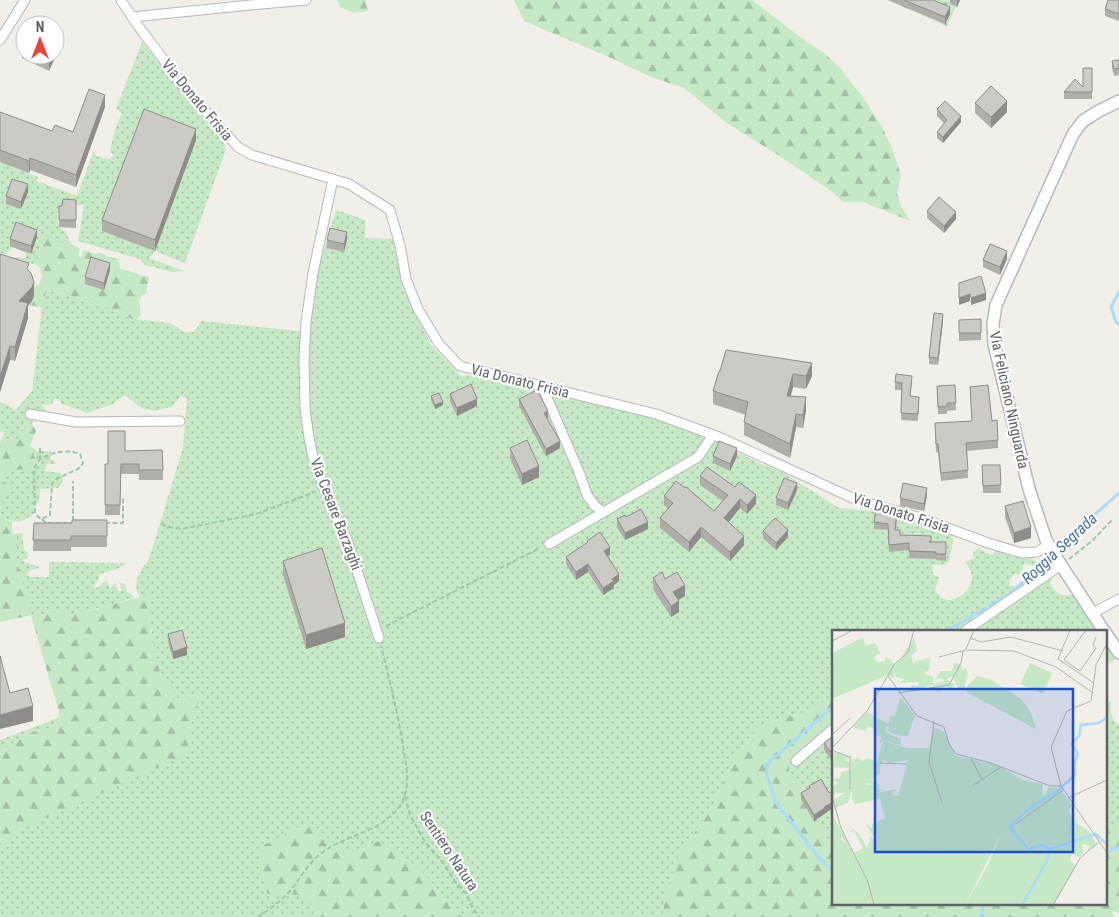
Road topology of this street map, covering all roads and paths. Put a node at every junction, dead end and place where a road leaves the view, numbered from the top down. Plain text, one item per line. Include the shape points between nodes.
1 (25, 0) edge
2 (121, 0) edge
3 (306, 0) edge
4 (132, 17) junction
5 (0, 40) edge
6 (1119, 101) edge
7 (334, 179) junction
8 (542, 386) junction
9 (30, 414) dead end
10 (180, 421) dead end
11 (714, 435) junction
12 (40, 448) dead end
13 (40, 459) junction
14 (73, 481) dead end
15 (324, 489) junction
16 (123, 498) dead end
17 (604, 512) junction
18 (42, 519) junction
19 (1112, 520) dead end
20 (50, 523) junction
21 (73, 523) junction
22 (80, 523) edge
23 (100, 523) edge
24 (161, 524) dead end
25 (50, 528) edge
26 (548, 544) joint
27 (1050, 548) junction
28 (1060, 563) junction
29 (1119, 599) edge
30 (1093, 613) junction
31 (966, 630) edge
32 (1104, 630) edge
33 (378, 634) junction
34 (1106, 634) edge
35 (1119, 653) edge
36 (832, 730) edge
37 (796, 761) dead end
38 (404, 796) junction
39 (258, 917) edge
40 (480, 917) edge

1 - 5 street
2 - 4 street, Via Donato Frisia
3 - 4 street
4 - 7 street, Via Donato Frisia via 188,92 238,147 252,155
6 - 27 street, Via Feliciano Ninguarda via 1084,121 1074,134 996,305 992,324 1029,489
7 - 8 street, Via Donato Frisia via 349,184 390,210 406,279 418,309 439,344 460,366
7 - 15 street, Via Cesare Barzaghi via 313,273 304,359 309,438
8 - 11 street, Via Donato Frisia via 656,414
8 - 17 street via 587,495
9 - 10 street via 76,422
11 - 17 street via 698,457
11 - 27 street, Via Donato Frisia via 857,500 1022,553
12 - 13 path
13 - 18 path via 34,470 35,512
13 - 18 path via 54,453 75,452 80,454 83,463 78,469 54,480 50,515
14 - 21 path
15 - 24 path via 256,514 182,529
15 - 33 street, Via Cesare Barzaghi via 349,546
16 - 23 path via 123,523
17 - 26 street
18 - 20 path
19 - 28 path via 1092,541
20 - 21 path
20 - 25 path
21 - 22 path
26 - 33 path
27 - 28 street, Via Feliciano Ninguarda
28 - 30 street, Via Feliciano Ninguarda
28 - 31 street
29 - 30 street
30 - 32 street, Via Feliciano Ninguarda
33 - 38 path via 395,700 407,769
34 - 35 street, Via Feliciano Ninguarda
36 - 37 street
38 - 39 path via 396,811 383,821 329,847 318,856 286,895
38 - 40 path, Sentiero Natura via 425,842

